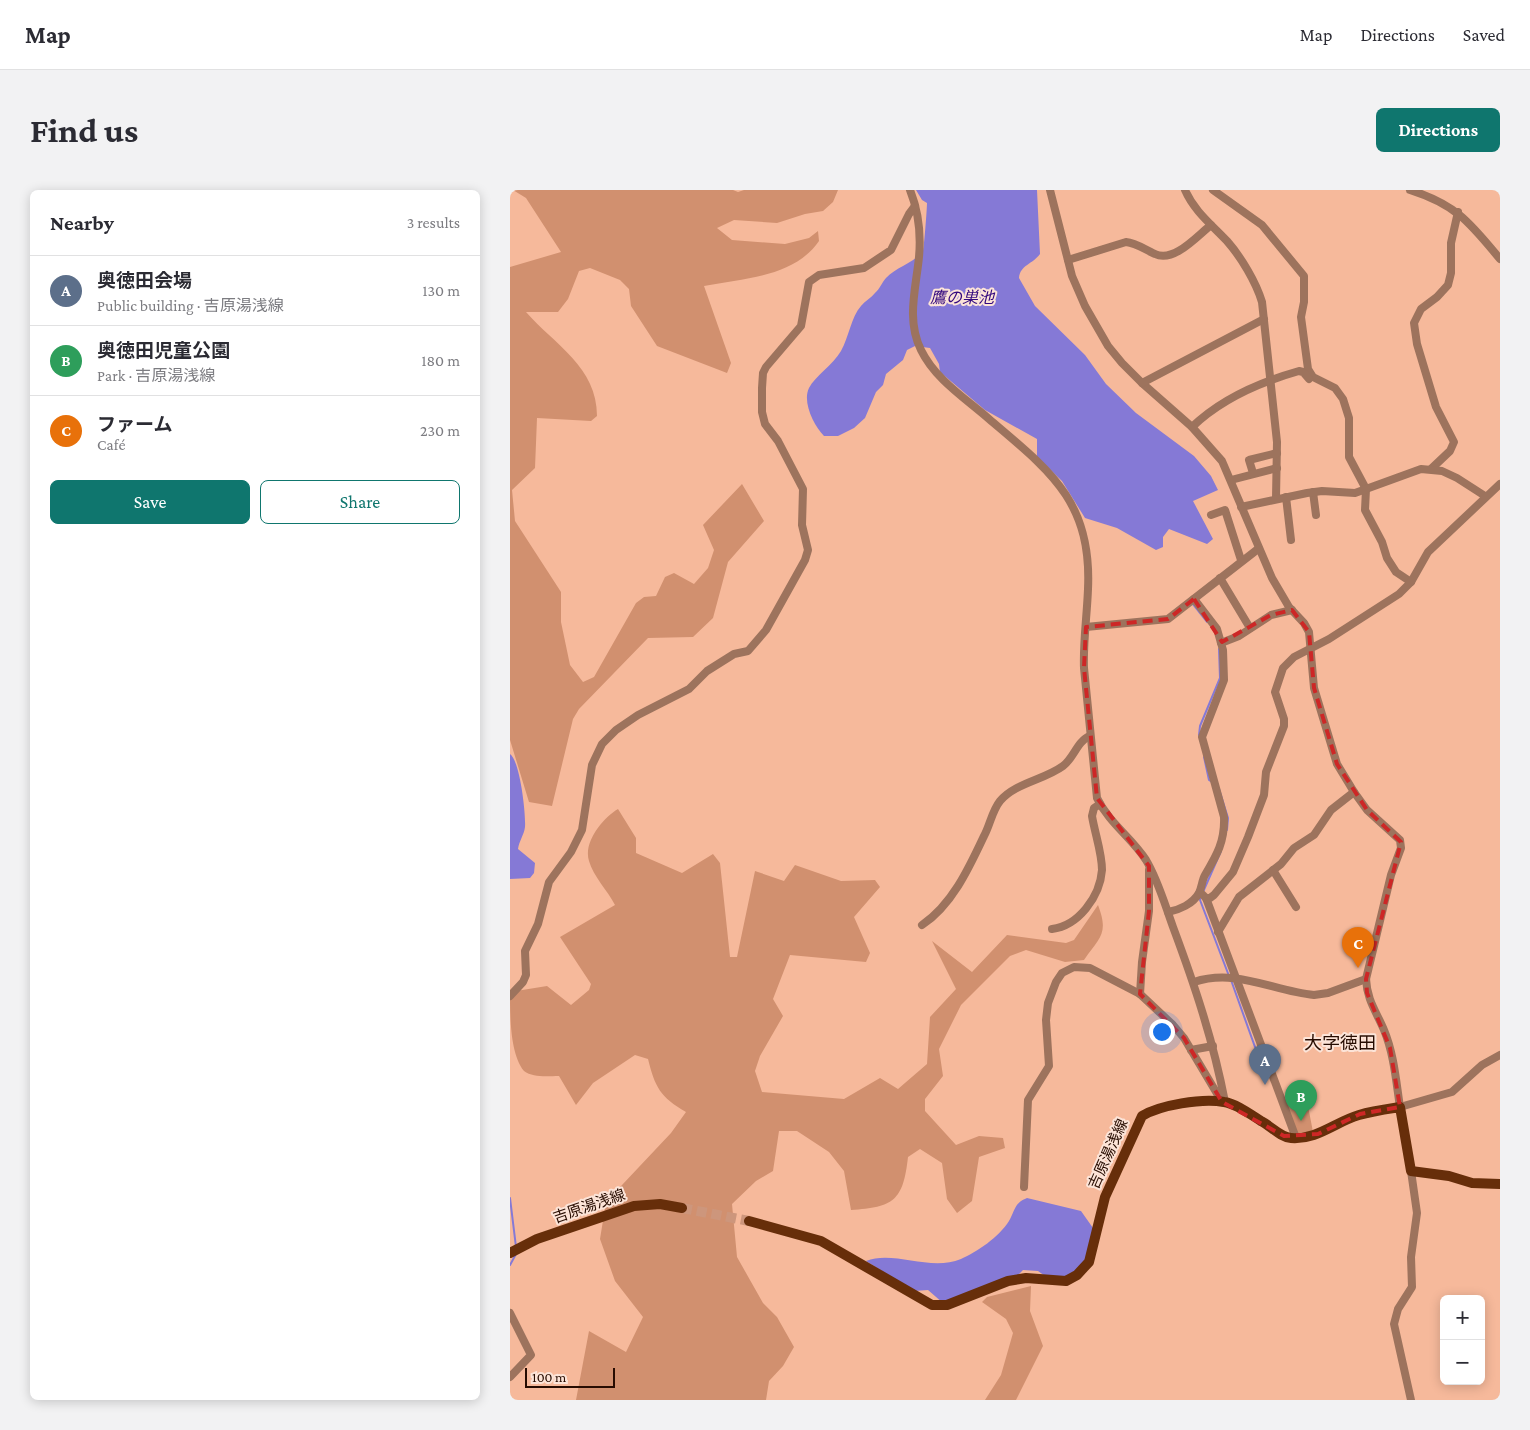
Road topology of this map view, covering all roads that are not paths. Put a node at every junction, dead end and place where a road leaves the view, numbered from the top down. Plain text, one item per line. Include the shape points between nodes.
1 (910, 190) edge
2 (1050, 190) edge
3 (1185, 190) edge
4 (1213, 190) edge
5 (1410, 190) edge
6 (915, 206) junction
7 (1458, 212) junction
8 (1211, 226) junction
9 (1500, 259) edge
10 (1068, 260) junction
11 (1264, 319) junction
12 (1270, 381) junction
13 (1322, 382) junction
14 (1142, 384) junction
15 (1192, 427) junction
16 (1277, 453) junction
17 (1277, 468) junction
18 (1431, 469) junction
19 (1253, 473) junction
20 (1231, 480) junction
21 (1500, 484) edge
22 (1366, 489) junction
23 (1313, 492) junction
24 (1286, 496) junction
25 (1485, 496) junction
26 (1276, 498) junction
27 (1241, 507) junction
28 (1212, 515) dead end
29 (1316, 515) dead end
30 (1291, 540) dead end
31 (1258, 549) junction
32 (1241, 560) junction
33 (1220, 578) junction
34 (1411, 582) junction
35 (1194, 599) junction
36 (1292, 610) junction
37 (1086, 627) junction
38 (1250, 628) junction
39 (1222, 643) junction
40 (1311, 647) junction
41 (1090, 736) junction
42 (1354, 792) junction
43 (1100, 804) junction
44 (1149, 866) junction
45 (1273, 870) junction
46 (1203, 896) junction
47 (1296, 907) dead end
48 (1168, 912) junction
49 (922, 925) dead end
50 (1052, 929) dead end
51 (1218, 932) junction
52 (1235, 978) junction
53 (1366, 979) junction
54 (1194, 982) junction
55 (1140, 994) junction
56 (510, 996) edge
57 (1213, 1046) junction
58 (1191, 1050) junction
59 (1500, 1055) edge
60 (1224, 1102) junction
61 (1400, 1106) junction
62 (1296, 1138) junction
63 (1411, 1171) junction
64 (1500, 1184) edge
65 (1024, 1187) dead end
66 (682, 1208) tunnel mouth
67 (749, 1221) tunnel mouth
68 (510, 1253) edge
69 (510, 1313) edge
70 (510, 1377) edge
71 (1411, 1400) edge

1 - 6 street
2 - 10 street
3 - 8 street via 1194,207
4 - 13 street via 1262,225 1304,276 1301,318 1308,370
5 - 7 street via 1436,199
6 - 37 street via 920,246 913,314 920,350 948,384 1051,473 1067,496 1084,534 1088,559
6 - 56 street via 891,250 864,268 819,276 810,282 801,326 763,373 762,412 765,424 778,441 802,489 802,525 808,550 805,560 766,630 748,651 734,654 708,671 689,689 638,715 602,744 592,765 582,830 571,852 549,882 538,924 525,951 526,975
7 - 9 street
7 - 18 street via 1451,243 1448,285 1421,309 1414,323 1436,407 1454,442 1450,451
8 - 10 street via 1168,256 1154,254 1134,242 1126,242
8 - 11 street via 1229,243 1259,292
10 - 14 street via 1085,306 1108,346
11 - 12 street
11 - 14 street
12 - 13 street via 1302,371 1314,383
12 - 15 street via 1219,404
12 - 16 street
13 - 22 street via 1337,390 1348,410 1349,457
14 - 15 street
15 - 20 street via 1222,461
16 - 17 street
16 - 19 street via 1249,460
17 - 19 street
17 - 26 street
18 - 22 street via 1408,472
18 - 25 street via 1457,478
19 - 20 street
20 - 27 street
21 - 25 street
22 - 23 street via 1355,493
22 - 34 street via 1364,510 1387,558 1396,572
23 - 24 street
23 - 29 street
24 - 26 street
24 - 30 street
25 - 34 street via 1428,552
26 - 27 street
27 - 31 street
28 - 32 street via 1225,510
31 - 32 street
31 - 36 street
32 - 33 street
33 - 35 street
33 - 38 street
34 - 40 street via 1375,611
35 - 37 street via 1168,619
35 - 39 street via 1214,624
36 - 38 street via 1271,615
36 - 40 street via 1309,632
37 - 41 street via 1083,649
38 - 39 street
39 - 46 street via 1224,680 1202,737 1224,817 1224,829 1217,856 1203,879
40 - 42 street via 1314,688 1335,757
40 - 46 street via 1283,668 1275,692 1284,726 1266,772 1264,795 1233,872 1214,895 1210,898
41 - 43 street
41 - 49 street via 1083,739 1067,763 1054,773 1011,791 1000,801 947,902
42 - 45 street via 1331,810 1317,832 1294,848
42 - 53 street via 1367,810 1397,835 1402,844 1391,875
43 - 44 street
43 - 50 street via 1092,813 1102,866 1099,883 1075,921
44 - 48 street
44 - 55 street via 1149,911
45 - 47 street
45 - 51 street via 1239,897
46 - 48 street via 1181,910
46 - 51 street
48 - 54 street
51 - 52 street
52 - 53 street via 1314,996
52 - 54 street via 1214,976
52 - 62 street
53 - 61 street via 1367,993 1390,1048
54 - 57 street
55 - 58 street via 1178,1031
55 - 65 street via 1082,966 1067,969 1056,982 1046,1011 1049,1066 1028,1100
57 - 58 street
57 - 60 street
58 - 60 street
59 - 61 street via 1482,1065 1452,1092
60 - 62 main road via 1284,1136
60 - 67 main road, 吉原湯浅線 via 1165,1107 1142,1116 1105,1197 1089,1262 1066,1281 1026,1278 1008,1281 947,1305 932,1305 821,1241
61 - 62 main road via 1360,1114 1326,1131
61 - 63 main road
63 - 64 main road via 1472,1183
63 - 71 street via 1417,1213 1411,1256 1412,1287 1398,1309 1394,1324
66 - 68 main road, 吉原湯浅線 via 660,1204 634,1206
69 - 70 street via 531,1355

